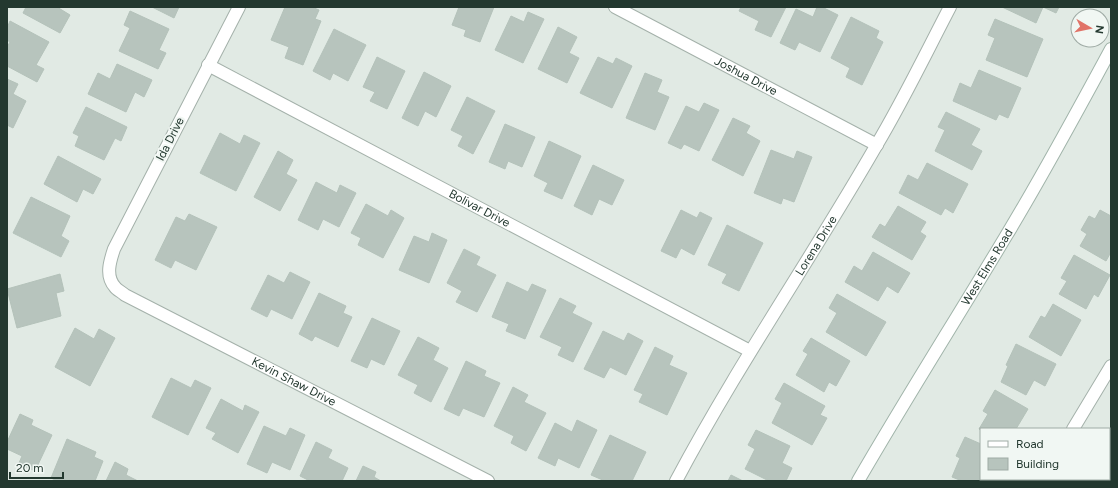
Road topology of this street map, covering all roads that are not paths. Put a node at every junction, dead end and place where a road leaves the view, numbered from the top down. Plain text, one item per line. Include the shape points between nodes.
1 (239, 7) edge
2 (615, 7) edge
3 (950, 7) edge
4 (1111, 49) edge
5 (208, 65) junction
6 (877, 145) junction
7 (109, 274) joint
8 (750, 351) junction
9 (1111, 366) edge
10 (1074, 428) edge
11 (488, 481) edge
12 (676, 481) edge
13 (858, 481) edge

1 - 5 street, Ida Drive
2 - 6 street, Joshua Drive
3 - 6 street, Lorena Drive
4 - 13 street, West Elms Road via 1007,234
5 - 7 street, Ida Drive via 114,249
5 - 8 street, Bolivar Drive
6 - 8 street, Lorena Drive
7 - 11 street, Kevin Shaw Drive via 114,286 125,295
8 - 12 street, Lorena Drive
9 - 10 street

